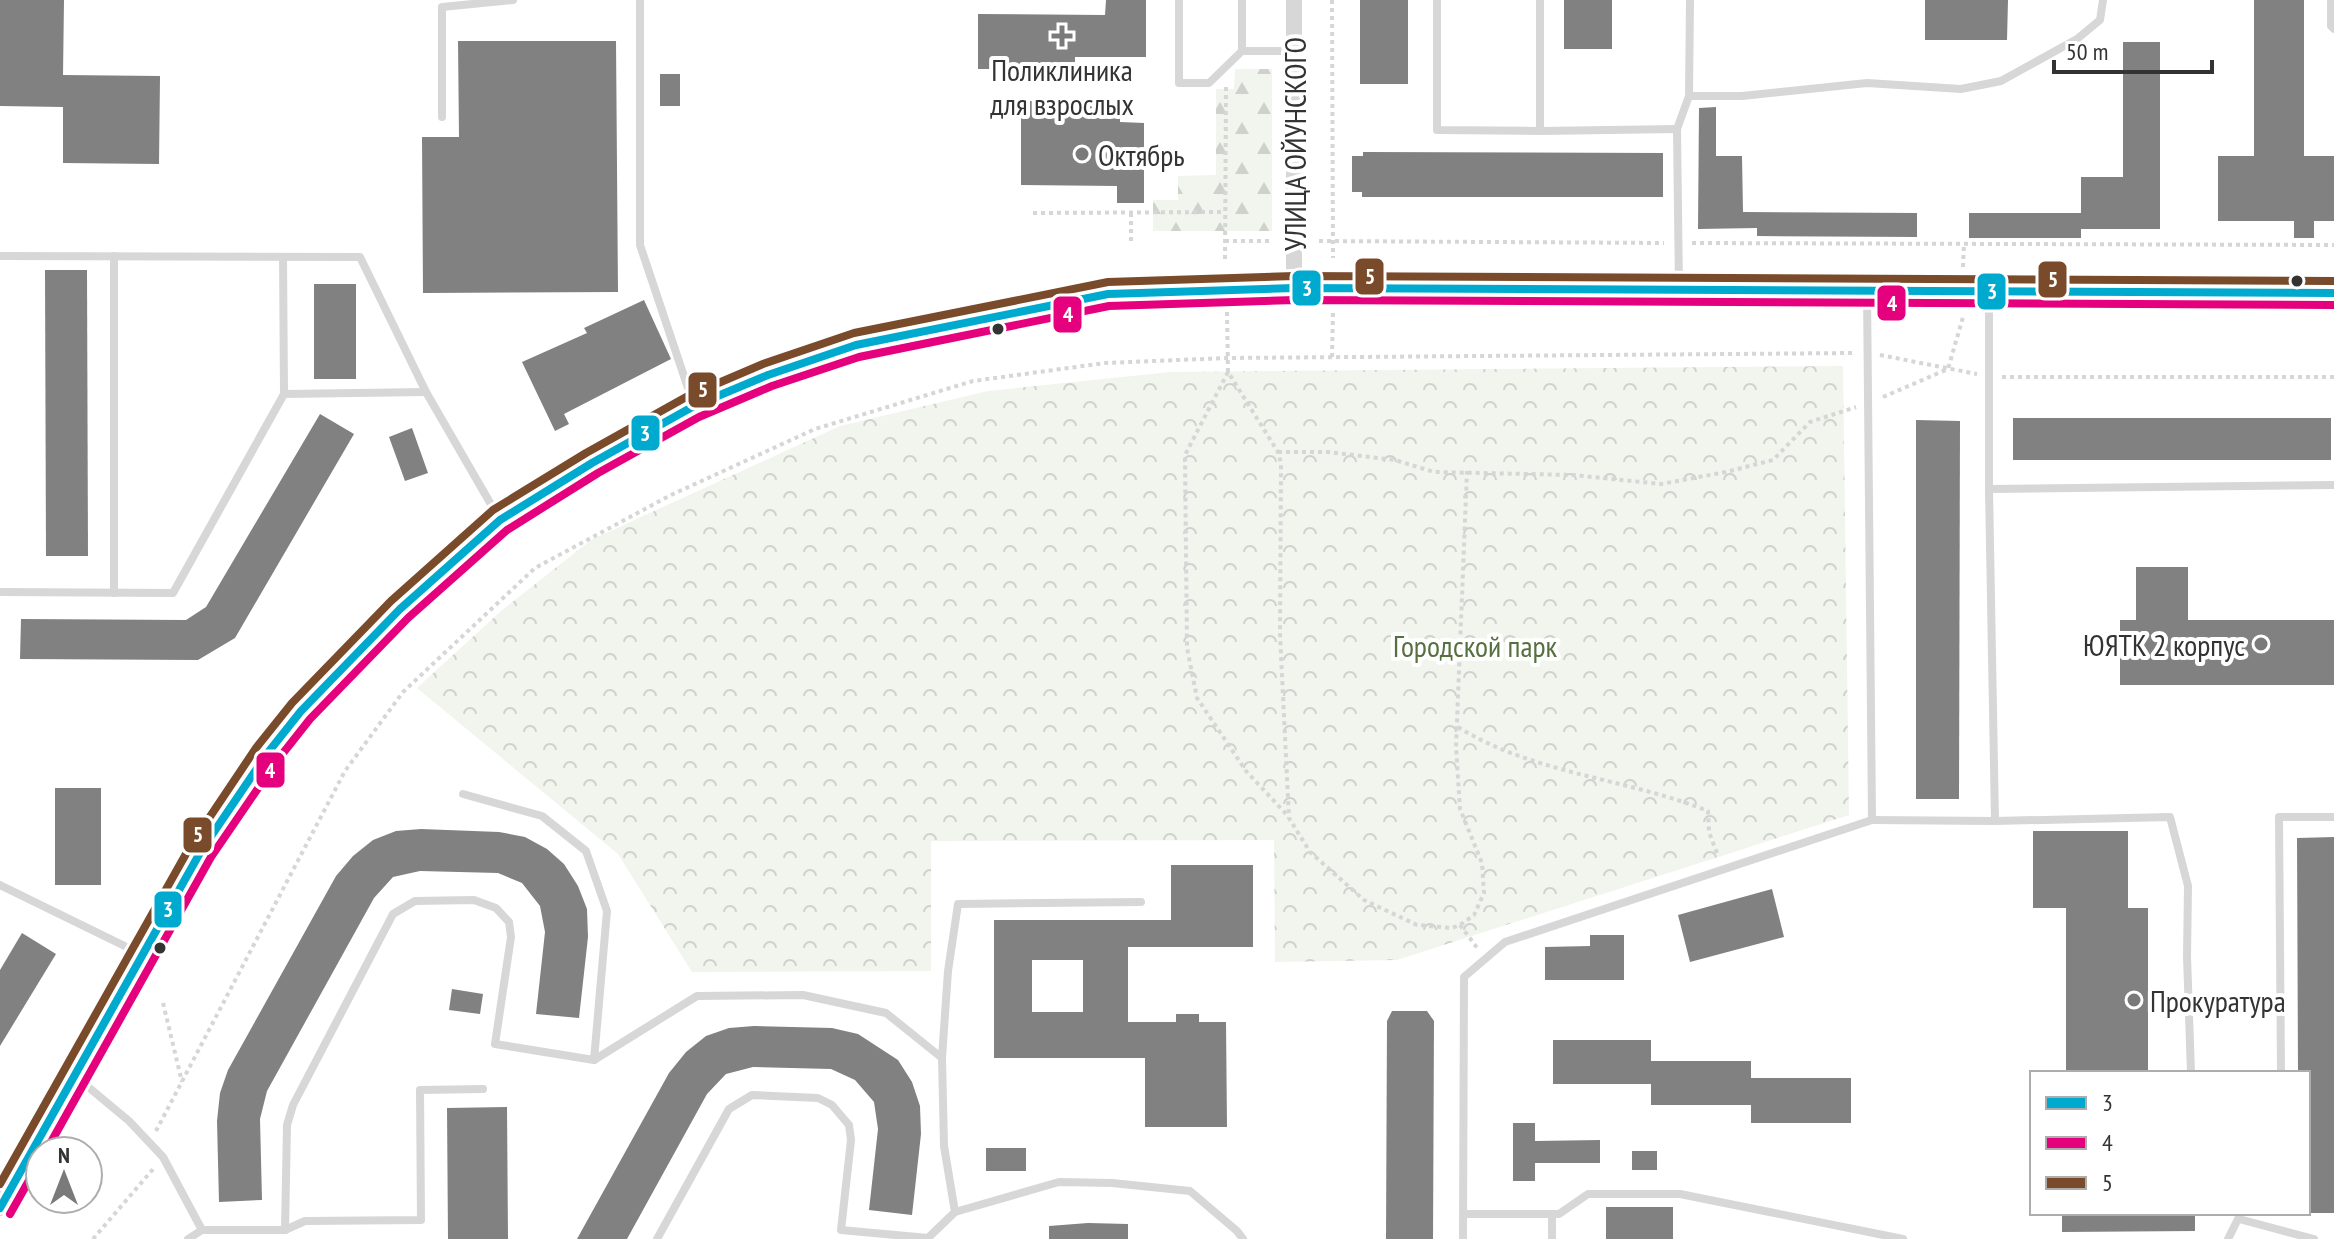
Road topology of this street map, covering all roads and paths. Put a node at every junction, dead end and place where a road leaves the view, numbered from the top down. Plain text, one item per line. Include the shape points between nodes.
1 (513, 0) edge
2 (640, 0) edge
3 (1179, 0) edge
4 (1242, 0) edge
5 (1294, 0) edge
6 (1332, 0) edge
7 (1437, 0) edge
8 (1540, 0) edge
9 (1690, 0) edge
10 (2103, 0) edge
11 (2331, 0) edge
12 (2334, 29) edge
13 (1242, 51) junction
14 (1294, 51) junction
15 (1226, 66) junction
16 (1689, 96) junction
17 (442, 117) dead end
18 (1677, 129) junction
19 (1540, 131) junction
20 (1225, 212) junction
21 (1033, 213) dead end
22 (1131, 213) junction
23 (1225, 241) junction
24 (1272, 241) dead end
25 (1319, 241) dead end
26 (1333, 241) junction
27 (1679, 243) junction
28 (1964, 243) junction
29 (1131, 245) dead end
30 (2334, 245) edge
31 (0, 256) edge
32 (114, 256) junction
33 (283, 257) junction
34 (1333, 258) dead end
35 (1225, 259) dead end
36 (1963, 267) dead end
37 (1294, 288) junction
38 (1679, 290) junction
39 (1867, 291) junction
40 (1989, 291) junction
41 (2334, 293) edge
42 (1227, 312) dead end
43 (1333, 313) dead end
44 (1963, 317) dead end
45 (1868, 353) junction
46 (1332, 357) junction
47 (1228, 358) junction
48 (1948, 369) junction
49 (1228, 372) junction
50 (1989, 377) junction
51 (2334, 377) edge
52 (426, 392) junction
53 (284, 394) junction
54 (1868, 403) junction
55 (694, 406) junction
56 (1278, 452) junction
57 (1467, 471) junction
58 (2334, 485) edge
59 (1989, 489) junction
60 (500, 520) junction
61 (0, 592) edge
62 (114, 593) junction
63 (1457, 726) junction
64 (463, 794) dead end
65 (2334, 817) edge
66 (1289, 818) junction
67 (1872, 820) junction
68 (1995, 821) junction
69 (1722, 870) junction
70 (0, 885) edge
71 (1141, 902) dead end
72 (1460, 925) junction
73 (144, 956) junction
74 (1485, 959) junction
75 (163, 1003) dead end
76 (942, 1058) junction
77 (594, 1060) junction
78 (2191, 1071) edge
79 (2281, 1071) edge
80 (75, 1076) junction
81 (182, 1083) junction
82 (483, 1089) dead end
83 (163, 1157) junction
84 (0, 1208) edge
85 (955, 1212) junction
86 (1463, 1214) junction
87 (1552, 1214) junction
88 (2240, 1216) edge
89 (202, 1230) junction
90 (285, 1230) junction
91 (93, 1239) edge
92 (188, 1239) edge
93 (657, 1239) edge
94 (1243, 1239) edge
95 (1463, 1239) edge
96 (1552, 1239) edge
97 (1903, 1239) edge
98 (2228, 1239) edge
99 (2314, 1239) edge

1 - 17 lane via 442,7
2 - 55 lane via 640,245
3 - 15 lane via 1179,83 1209,83
4 - 13 lane
5 - 14 street, УЛИЦА ОЙУНСКОГО
6 - 26 path
7 - 19 lane via 1437,130
8 - 19 lane
9 - 16 lane
10 - 16 lane via 2100,20 2077,39 2001,81 1961,89 1867,83
11 - 12 lane
13 - 14 lane
13 - 15 lane
14 - 37 street, УЛИЦА ОЙУНСКОГО
15 - 20 path
16 - 18 lane
18 - 19 lane
18 - 27 lane
20 - 22 path
20 - 23 path
21 - 22 path
22 - 29 path
23 - 24 path
23 - 35 path
25 - 26 path
26 - 27 path
26 - 34 path
27 - 28 path
27 - 38 lane
28 - 30 path
28 - 36 path
31 - 32 lane
32 - 33 lane
32 - 62 lane
33 - 52 lane via 360,257
33 - 53 lane
37 - 38 street
37 - 55 street via 1108,294 856,345
38 - 39 street
39 - 40 street
39 - 45 lane
40 - 41 street
40 - 50 lane
42 - 47 path
43 - 46 path
44 - 48 path
45 - 46 path
45 - 48 path
45 - 54 lane
46 - 47 path
47 - 49 path
47 - 81 path via 1105,363 973,381 829,425 671,495 535,568 403,692 345,771
48 - 50 path
48 - 54 path
49 - 56 path
49 - 66 path via 1185,455 1187,648 1197,698 1246,771
50 - 51 path
50 - 59 lane
52 - 53 lane
52 - 60 lane
53 - 62 lane via 173,593
54 - 57 path via 1810,422 1773,460 1661,484
54 - 67 lane
55 - 60 street
56 - 57 path via 1328,452 1395,460 1434,472
56 - 66 path
57 - 63 path
58 - 59 lane
59 - 68 lane
60 - 73 street via 400,609 301,711 201,851
61 - 62 lane
63 - 69 path via 1518,756 1708,811
63 - 72 path via 1460,809 1482,863 1484,893 1474,915
64 - 77 lane via 542,816 586,851 607,911
65 - 79 lane via 2279,817
66 - 72 path via 1310,852 1364,900 1417,925
67 - 68 lane
67 - 69 lane
68 - 78 lane via 2170,817 2188,886
69 - 74 lane via 1505,942
70 - 73 lane
71 - 76 lane via 958,904
72 - 74 path
73 - 80 street
74 - 86 lane via 1464,977
75 - 81 path
76 - 77 lane via 886,1013 803,995 697,996
76 - 85 lane via 944,1146
77 - 90 lane via 495,1044 509,922 496,908 474,900 415,901 393,914 293,1105 287,1125
80 - 83 lane
80 - 84 street
81 - 83 path via 156,1129
82 - 90 lane via 420,1090 421,1220 305,1221
83 - 89 lane
83 - 91 path
85 - 93 lane via 928,1238 841,1230 849,1125 818,1098 752,1095 729,1109
85 - 94 lane via 1059,1182 1112,1183 1190,1191
86 - 87 lane
86 - 95 lane
87 - 96 lane
87 - 97 lane via 1588,1194 1680,1194
88 - 98 lane
88 - 99 lane
89 - 90 lane
89 - 92 lane

